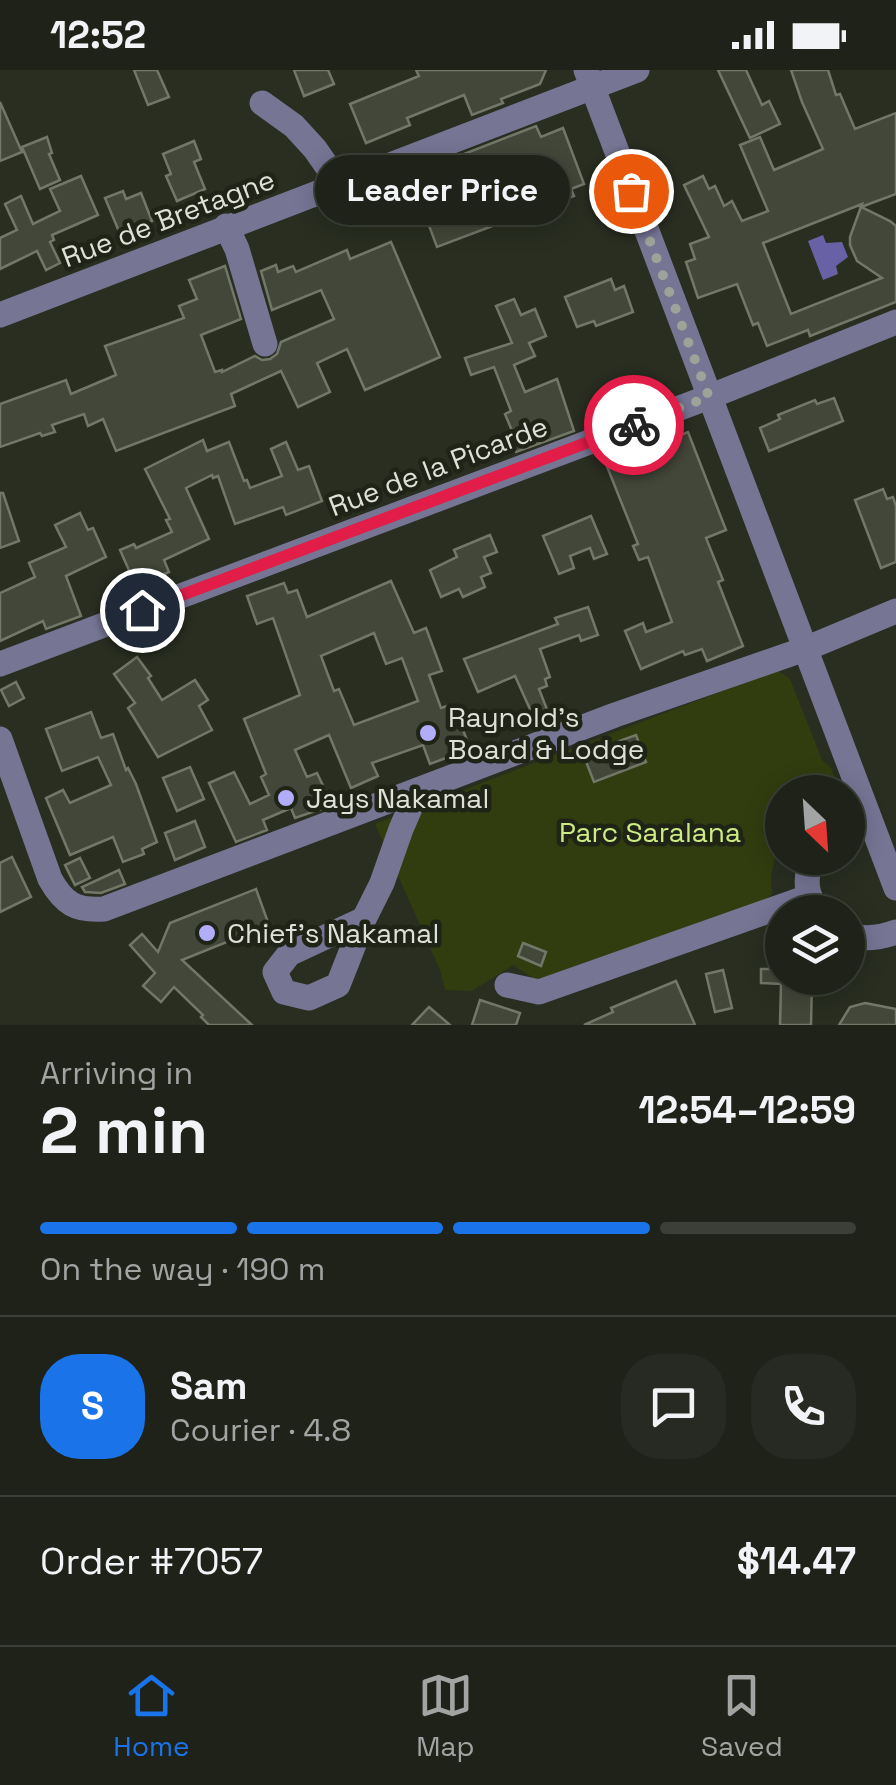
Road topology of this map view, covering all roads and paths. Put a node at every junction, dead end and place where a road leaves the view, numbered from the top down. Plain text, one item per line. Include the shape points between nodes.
1 (637, 70) edge
2 (589, 79) edge
3 (262, 103) dead end
4 (340, 185) junction
5 (226, 226) junction
6 (0, 315) edge
7 (896, 322) edge
8 (265, 344) dead end
9 (709, 397) junction
10 (896, 611) edge
11 (806, 650) junction
12 (0, 664) edge
13 (0, 739) edge
14 (845, 775) edge
15 (418, 790) junction
16 (885, 831) edge
17 (896, 888) edge
18 (364, 919) dead end
19 (765, 920) edge
20 (896, 932) edge
21 (865, 938) edge
22 (507, 984) dead end

1 - 2 street, Rue de Bretagne
2 - 4 street, Rue de Bretagne
2 - 9 street
3 - 4 street via 294,126
4 - 5 street, Rue de Bretagne
5 - 6 street, Rue de Bretagne
5 - 8 street
7 - 9 street, Rue de la Picarde
9 - 11 street
9 - 12 street, Rue de la Picarde
10 - 11 street
11 - 14 street
11 - 15 street
13 - 15 street via 50,879 66,900 87,910 125,902
15 - 18 street
16 - 17 street
19 - 22 street via 539,992
20 - 21 street

